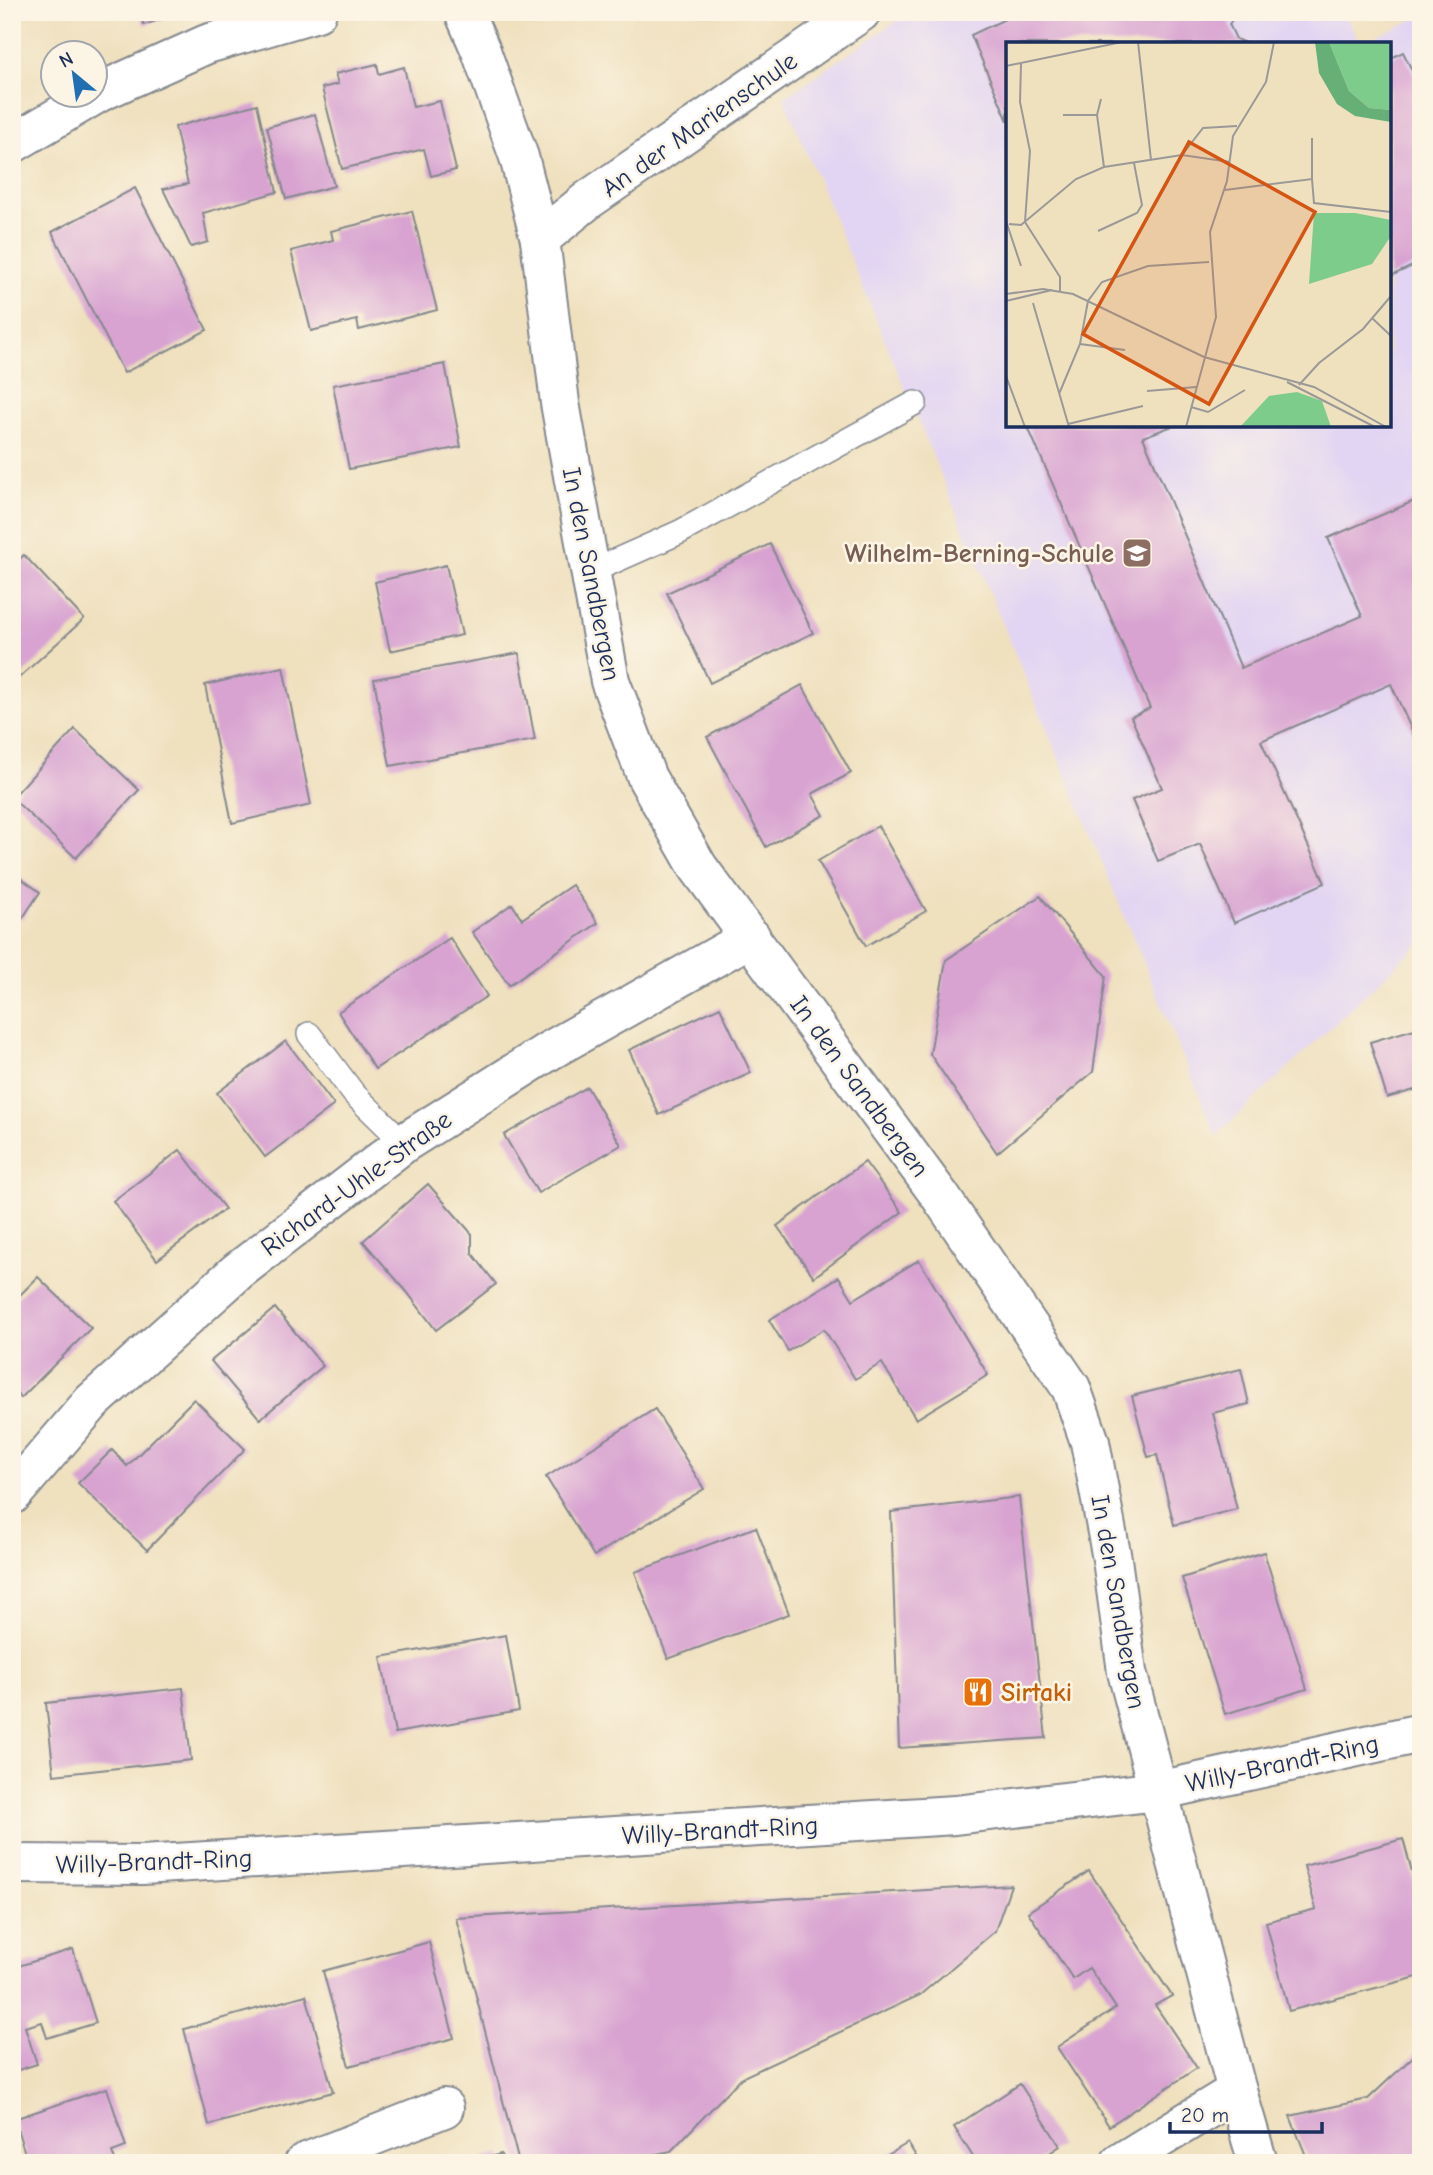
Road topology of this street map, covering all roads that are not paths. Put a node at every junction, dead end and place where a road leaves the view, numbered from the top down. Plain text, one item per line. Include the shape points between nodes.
1 (317, 12) edge
2 (464, 12) edge
3 (861, 12) edge
4 (12, 144) edge
5 (540, 239) junction
6 (915, 403) dead end
7 (590, 572) junction
8 (751, 937) junction
9 (309, 1034) dead end
10 (404, 1143) junction
11 (12, 1495) edge
12 (1421, 1733) edge
13 (1158, 1791) junction
14 (12, 1864) edge
15 (1237, 2091) junction
16 (444, 2108) dead end
17 (304, 2163) edge
18 (1120, 2163) edge
19 (1258, 2163) edge

1 - 4 street via 207,44 100,92
2 - 5 street, In den Sandbergen via 519,157
3 - 5 street, An der Marienschule via 588,200
5 - 7 street, In den Sandbergen via 560,403
6 - 7 lane via 680,532
7 - 8 street, In den Sandbergen via 610,681 647,778 698,867
8 - 10 street, Richard-Uhle-Straße via 549,1051
8 - 13 street, In den Sandbergen via 940,1196 1071,1388 1090,1442 1127,1672
9 - 10 lane via 354,1094
10 - 11 street, Richard-Uhle-Straße via 238,1271 150,1349 92,1402
12 - 13 street, Willy-Brandt-Ring
13 - 14 street, Willy-Brandt-Ring via 886,1820 142,1865
13 - 15 street, In den Sandbergen
15 - 18 street
15 - 19 street, In den Sandbergen
16 - 17 street

